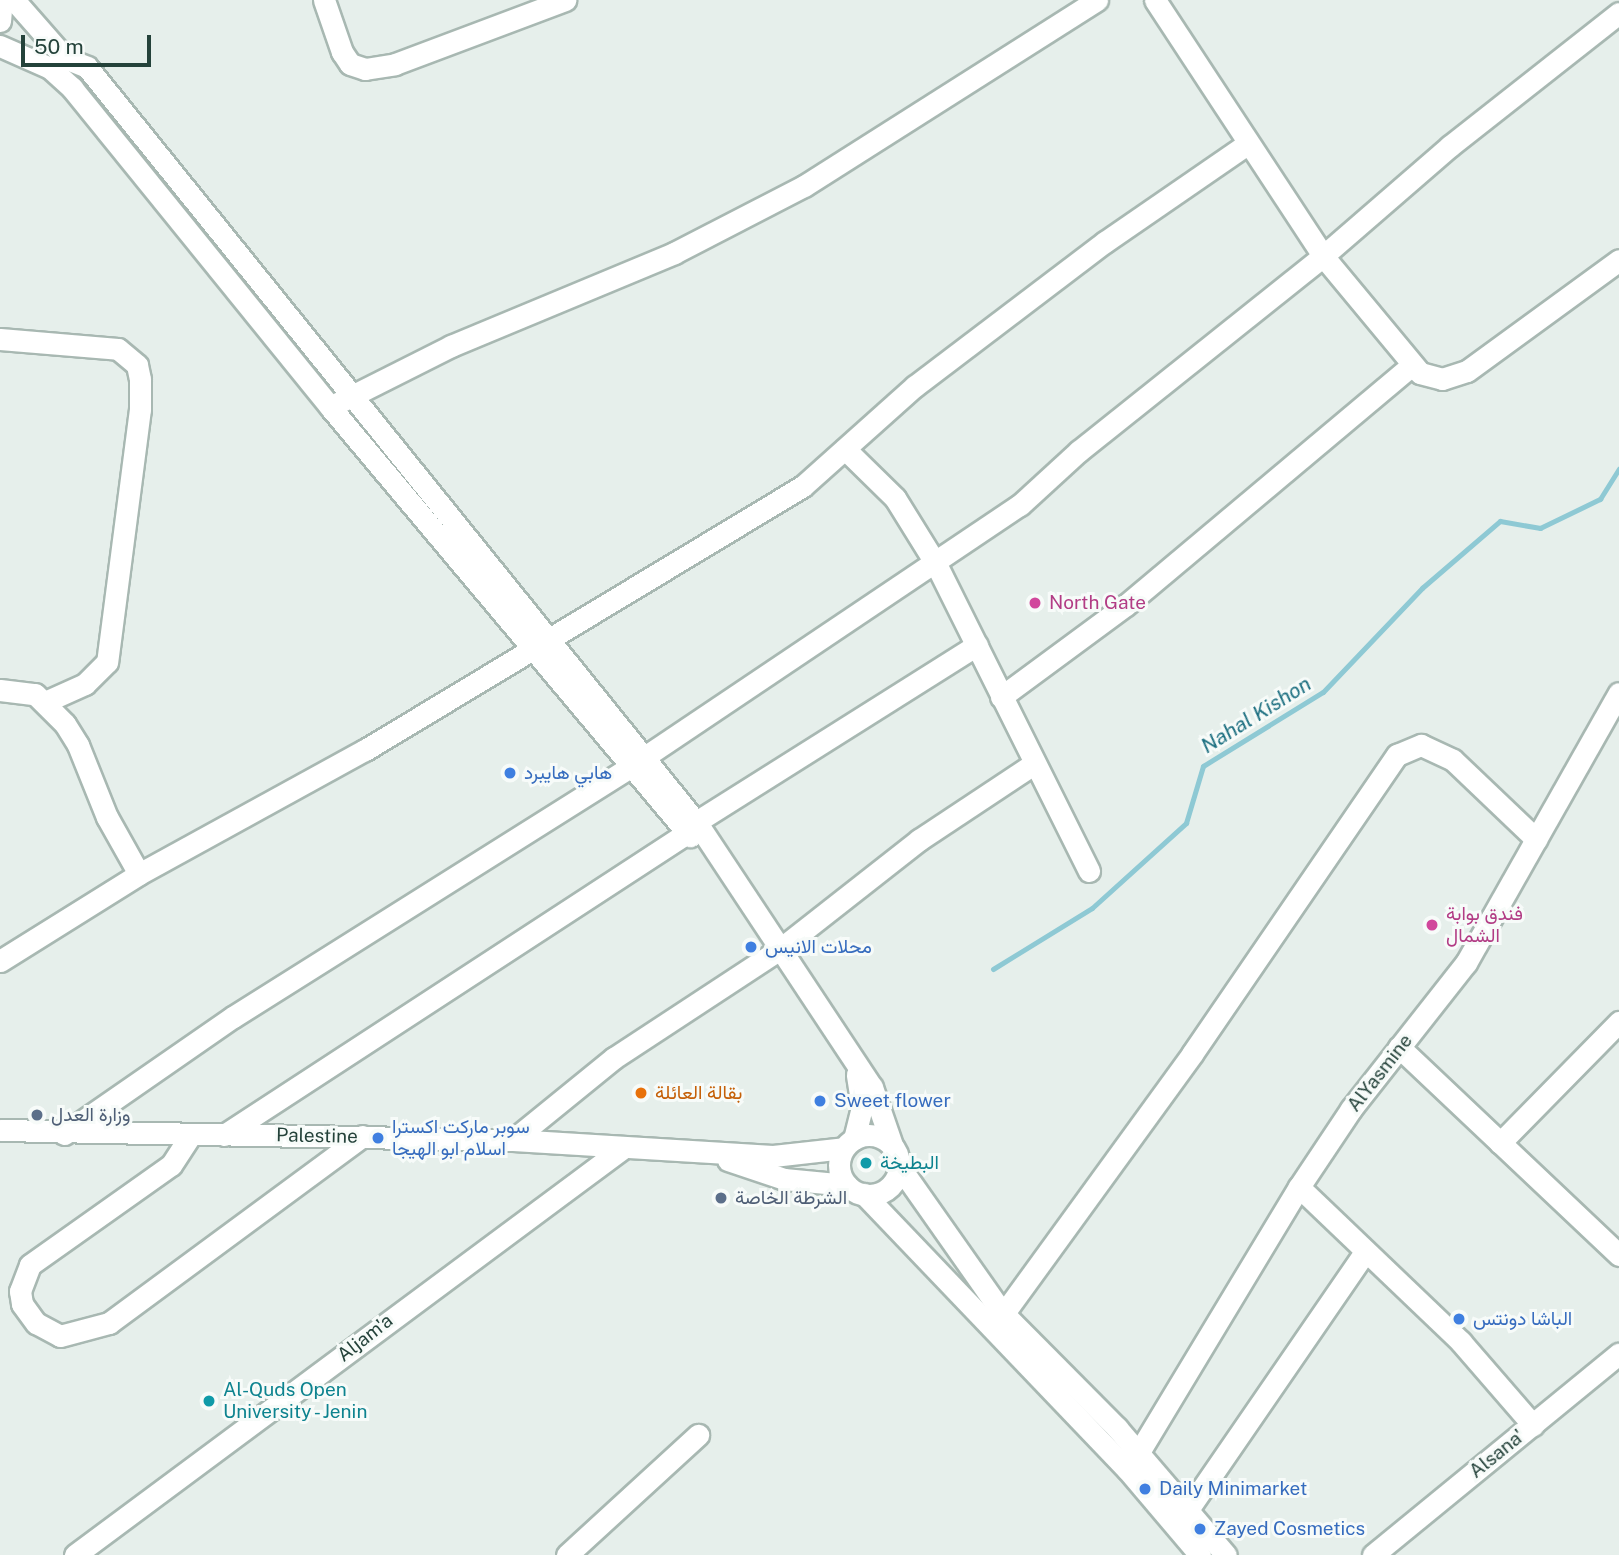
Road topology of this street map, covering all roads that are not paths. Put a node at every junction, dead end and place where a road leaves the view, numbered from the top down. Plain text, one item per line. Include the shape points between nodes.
1 (2, 0) edge
2 (14, 0) edge
3 (324, 0) edge
4 (565, 0) edge
5 (1097, 0) edge
6 (1155, 0) edge
7 (1619, 13) edge
8 (0, 21) edge
9 (0, 46) edge
10 (1247, 144) junction
11 (1323, 256) junction
12 (1619, 260) edge
13 (0, 339) edge
14 (1412, 365) junction
15 (350, 394) junction
16 (331, 408) junction
17 (845, 449) junction
18 (936, 564) junction
19 (541, 642) junction
20 (977, 645) junction
21 (0, 690) edge
22 (1001, 697) junction
23 (1618, 697) edge
24 (45, 702) junction
25 (637, 760) junction
26 (1032, 765) junction
27 (692, 827) junction
28 (1536, 839) junction
29 (1088, 871) dead end
30 (139, 874) junction
31 (780, 949) junction
32 (0, 961) edge
33 (1619, 1021) edge
34 (1399, 1047) junction
35 (854, 1061) junction
36 (0, 1130) edge
37 (64, 1133) junction
38 (224, 1135) junction
39 (190, 1136) junction
40 (363, 1136) junction
41 (513, 1140) junction
42 (1500, 1143) junction
43 (849, 1144) junction
44 (623, 1148) junction
45 (718, 1154) junction
46 (896, 1157) junction
47 (1299, 1187) junction
48 (855, 1189) junction
49 (1365, 1252) junction
50 (1619, 1255) edge
51 (1004, 1313) junction
52 (1619, 1354) edge
53 (1533, 1425) junction
54 (698, 1435) dead end
55 (1139, 1452) junction
56 (1189, 1508) junction
57 (75, 1555) edge
58 (567, 1555) edge
59 (1200, 1555) edge
60 (1226, 1555) edge
61 (1374, 1555) edge

1 - 8 street
2 - 15 street via 65,58 87,67
3 - 4 street via 342,52 351,64 365,69 395,64
5 - 15 street via 804,186 674,253 450,346
6 - 10 street
7 - 11 street via 1450,146
9 - 16 street via 50,68 72,88
10 - 11 street
10 - 17 street via 915,386
11 - 14 street
11 - 18 street via 1090,442 1020,505
12 - 14 street via 1467,371 1430,379
13 - 24 street via 118,349 137,365 140,379 107,662 85,684
14 - 22 street via 1126,606
15 - 16 street
15 - 19 street
16 - 19 street
17 - 18 street via 895,498
17 - 19 street via 803,486
18 - 20 street
18 - 25 street
19 - 25 street
19 - 30 street via 365,750
20 - 22 street
20 - 27 street
21 - 24 street via 35,694
22 - 26 street
23 - 28 street, AlYasmine
24 - 30 street via 78,744 107,817
25 - 27 street
25 - 37 street via 233,1017
26 - 29 street
26 - 31 street via 919,840
27 - 31 street
27 - 38 street
28 - 34 street, AlYasmine via 1466,963
28 - 51 street via 1453,760 1421,745 1397,755 1192,1054
30 - 32 street
31 - 35 street
31 - 41 street via 614,1058
33 - 42 street
34 - 42 street
34 - 47 street, AlYasmine
35 - 43 street via 862,1107
35 - 46 street via 884,1113
36 - 37 street, Palestine
37 - 39 street, Palestine
38 - 39 street, Palestine
38 - 40 street, Palestine
39 - 40 street via 171,1165 30,1265 20,1291 22,1304 36,1323 60,1336 109,1323
40 - 41 street, Palestine
41 - 44 street, Palestine
42 - 50 street
43 - 45 street, Palestine via 810,1155
43 - 46 street via 878,1136
43 - 48 street via 839,1166
44 - 45 street, Palestine
44 - 57 street, Aljam'a
45 - 48 street via 736,1165 784,1179
46 - 48 street via 891,1185
46 - 51 street
47 - 49 street
47 - 55 street, AlYasmine
48 - 59 street via 1127,1469
49 - 53 street via 1461,1342
49 - 56 street
51 - 55 street
52 - 53 street, Alsana'
53 - 61 street, Alsana'
54 - 58 street
55 - 56 street
56 - 60 street

